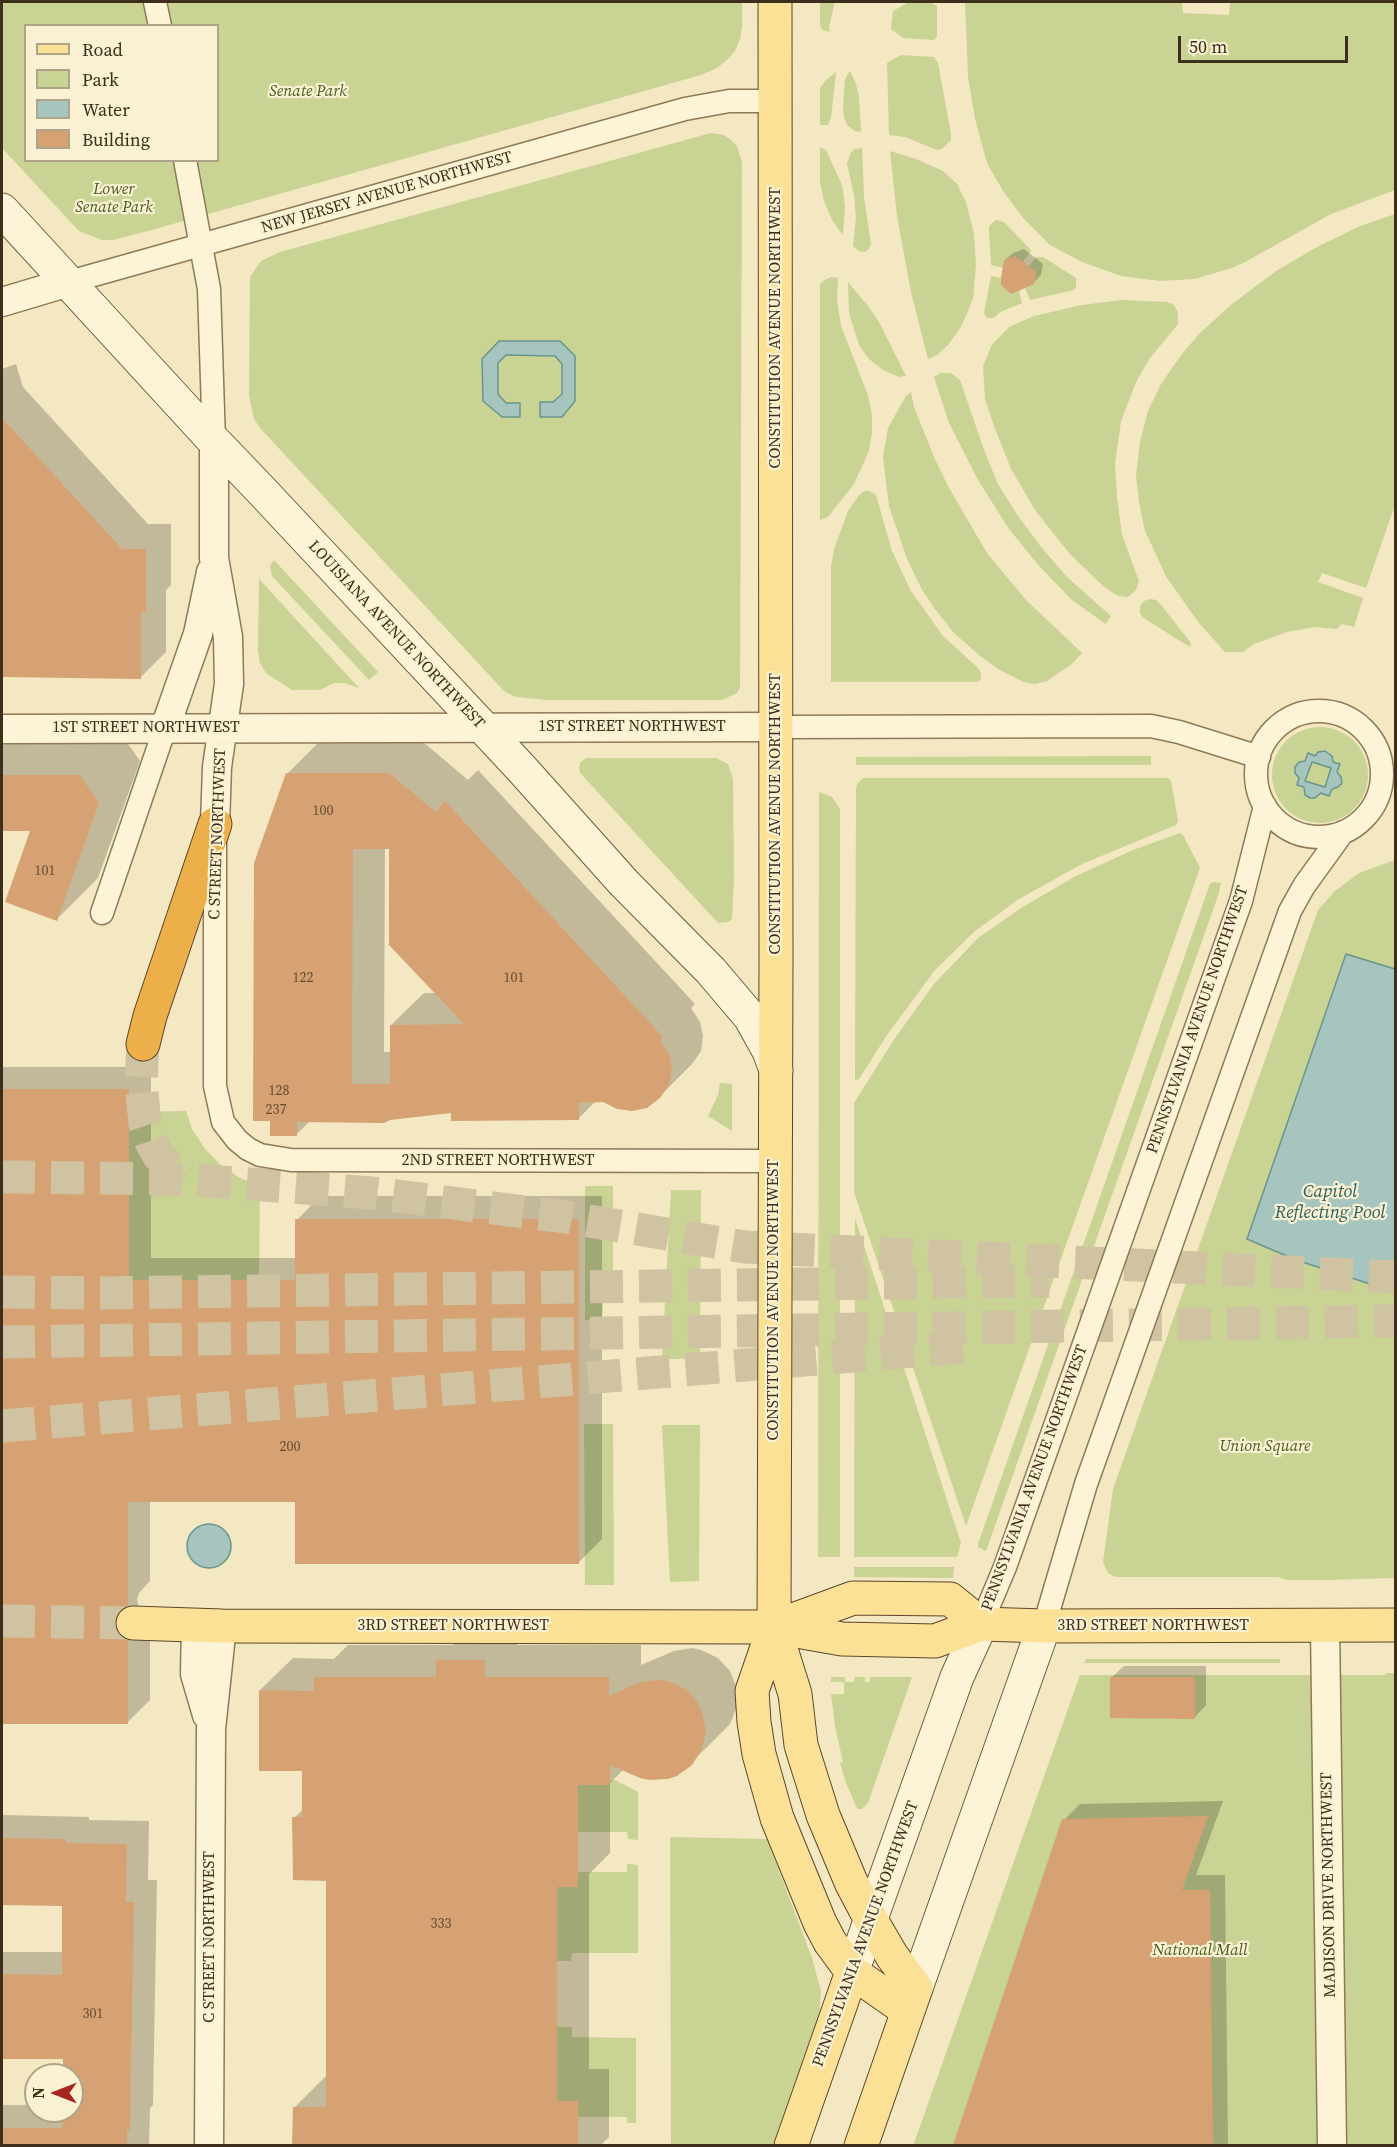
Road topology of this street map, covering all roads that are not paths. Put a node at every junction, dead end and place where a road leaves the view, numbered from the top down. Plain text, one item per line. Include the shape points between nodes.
1 (155, 2) edge
2 (775, 2) edge
3 (160, 24) edge
4 (776, 101) junction
5 (185, 162) edge
6 (2, 210) edge
7 (202, 246) junction
8 (69, 282) junction
9 (2, 303) edge
10 (214, 441) junction
11 (214, 558) junction
12 (776, 727) junction
13 (165, 728) junction
14 (223, 728) junction
15 (482, 728) junction
16 (2, 729) edge
17 (1258, 757) junction
18 (1387, 799) edge
19 (1265, 806) junction
20 (215, 824) junction
21 (1343, 832) junction
22 (102, 913) dead end
23 (143, 1044) tunnel mouth
24 (776, 1070) junction
25 (230, 1133) joint
26 (774, 1161) junction
27 (132, 1623) tunnel mouth
28 (981, 1624) junction
29 (1325, 1625) junction
30 (1395, 1625) edge
31 (209, 1626) junction
32 (1044, 1626) junction
33 (774, 1627) junction
34 (871, 1920) junction
35 (852, 1972) junction
36 (912, 2000) junction
37 (209, 2145) edge
38 (791, 2145) edge
39 (861, 2145) edge
40 (1332, 2145) edge

1 - 3 street
2 - 4 main road, CONSTITUTION AVENUE NORTHWEST
4 - 7 street, NEW JERSEY AVENUE NORTHWEST via 729,101 685,109
4 - 12 main road, CONSTITUTION AVENUE NORTHWEST
5 - 7 street, C STREET NORTHWEST
6 - 8 main road, LOUISIANA AVENUE NORTHWEST
7 - 8 street, NEW JERSEY AVENUE NORTHWEST
7 - 10 street, C STREET NORTHWEST via 209,289
8 - 9 street, NEW JERSEY AVENUE NORTHWEST
8 - 10 main road, LOUISIANA AVENUE NORTHWEST
10 - 11 street, C STREET NORTHWEST
10 - 15 main road, LOUISIANA AVENUE NORTHWEST
11 - 13 street via 198,634
11 - 14 street, C STREET NORTHWEST via 228,636 229,684
12 - 15 street, 1ST STREET NORTHWEST
12 - 17 street, 1ST STREET NORTHWEST via 1151,726
12 - 24 main road, CONSTITUTION AVENUE NORTHWEST
13 - 14 street, 1ST STREET NORTHWEST
13 - 16 street, 1ST STREET NORTHWEST
13 - 22 street
14 - 15 street, 1ST STREET NORTHWEST
14 - 20 street, C STREET NORTHWEST
15 - 24 main road, LOUISIANA AVENUE NORTHWEST via 740,1003 759,1032
17 - 18 street via 1270,734 1290,718 1318,710 1347,716 1359,724 1377,747
17 - 19 street via 1257,782
18 - 21 street
19 - 21 street via 1274,818 1299,834 1314,837
19 - 28 street, PENNSYLVANIA AVENUE NORTHWEST via 1241,901 1005,1567
20 - 23 highway
20 - 25 street, C STREET NORTHWEST via 215,1086 220,1112
21 - 32 street via 1290,910 1086,1484
24 - 26 main road, CONSTITUTION AVENUE NORTHWEST
25 - 26 street, 2ND STREET NORTHWEST via 260,1155 291,1160
26 - 33 main road, CONSTITUTION AVENUE NORTHWEST
27 - 31 main road, 3RD STREET NORTHWEST
28 - 32 main road, 3RD STREET NORTHWEST
28 - 33 main road, 3RD STREET NORTHWEST via 935,1641 842,1639
28 - 34 main road, PENNSYLVANIA AVENUE NORTHWEST via 957,1677
29 - 30 main road, 3RD STREET NORTHWEST
29 - 32 main road, 3RD STREET NORTHWEST
29 - 40 street, MADISON DRIVE NORTHWEST
31 - 33 main road, 3RD STREET NORTHWEST
31 - 37 street, C STREET NORTHWEST
32 - 36 main road
33 - 34 main road, CONSTITUTION AVENUE NORTHWEST via 795,1694 810,1780 851,1882
33 - 35 main road, CONSTITUTION AVENUE NORTHWEST via 752,1691 759,1754 777,1818 820,1923
34 - 35 main road, PENNSYLVANIA AVENUE NORTHWEST
34 - 36 main road, CONSTITUTION AVENUE NORTHWEST
35 - 36 main road, CONSTITUTION AVENUE NORTHWEST
35 - 38 main road, PENNSYLVANIA AVENUE NORTHWEST
36 - 39 main road

